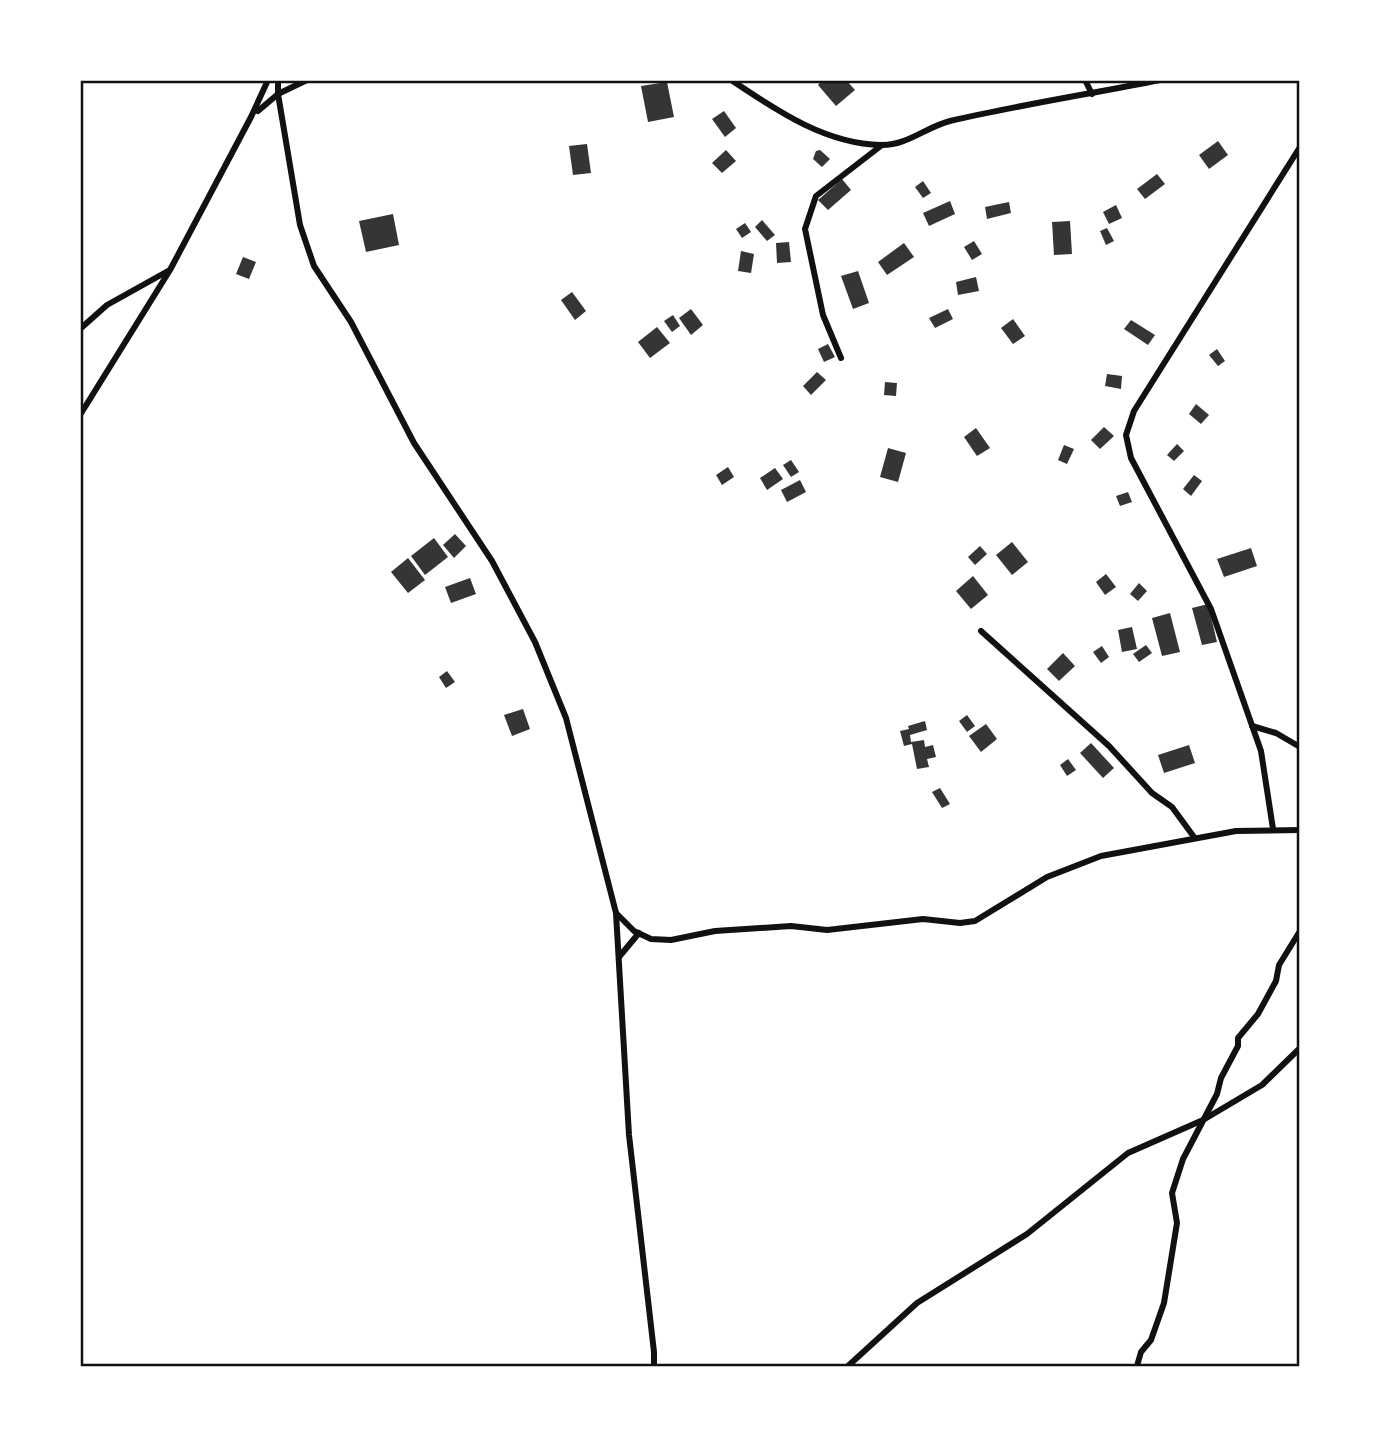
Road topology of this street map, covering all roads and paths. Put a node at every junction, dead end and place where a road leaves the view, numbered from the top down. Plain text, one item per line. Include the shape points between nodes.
1 (268, 80) edge
2 (278, 80) edge
3 (307, 80) edge
4 (731, 80) edge
5 (1085, 80) edge
6 (1160, 80) edge
7 (278, 94) junction
8 (1092, 94) junction
9 (251, 117) junction
10 (882, 145) junction
11 (1300, 147) edge
12 (170, 270) junction
13 (80, 329) edge
14 (841, 358) dead end
15 (80, 415) edge
16 (981, 631) dead end
17 (1252, 726) junction
18 (1300, 747) edge
19 (1273, 829) junction
20 (1300, 830) edge
21 (1194, 837) junction
22 (616, 914) junction
23 (1300, 931) edge
24 (639, 933) junction
25 (619, 957) junction
26 (1300, 1048) edge
27 (1203, 1120) junction
28 (654, 1367) edge
29 (848, 1367) edge
30 (1137, 1367) edge

1 - 9 street
2 - 7 street
3 - 7 street
4 - 10 street via 783,115 846,141
5 - 8 street
6 - 8 street
7 - 9 street
7 - 22 street via 300,225 314,267 351,322 414,443 492,561 535,642 566,718
8 - 10 street via 947,122 902,143
9 - 12 street
10 - 14 street via 816,196 805,229 823,315
11 - 17 street via 1134,411 1126,435 1131,457 1211,609
12 - 13 street via 118,298
12 - 15 street
16 - 21 street via 1110,746 1152,793 1172,807
17 - 18 street
17 - 19 street via 1266,773
19 - 20 street
19 - 21 street
21 - 24 street via 1101,856 1046,877 975,921 923,919 827,930 791,926 671,940
22 - 24 street
22 - 25 street
23 - 27 street via 1258,1014 1238,1038
24 - 25 street
25 - 28 street via 629,1135
26 - 27 street via 1262,1085
27 - 29 street via 1128,1153 1027,1234 917,1303
27 - 30 street via 1172,1193 1177,1223 1164,1303

